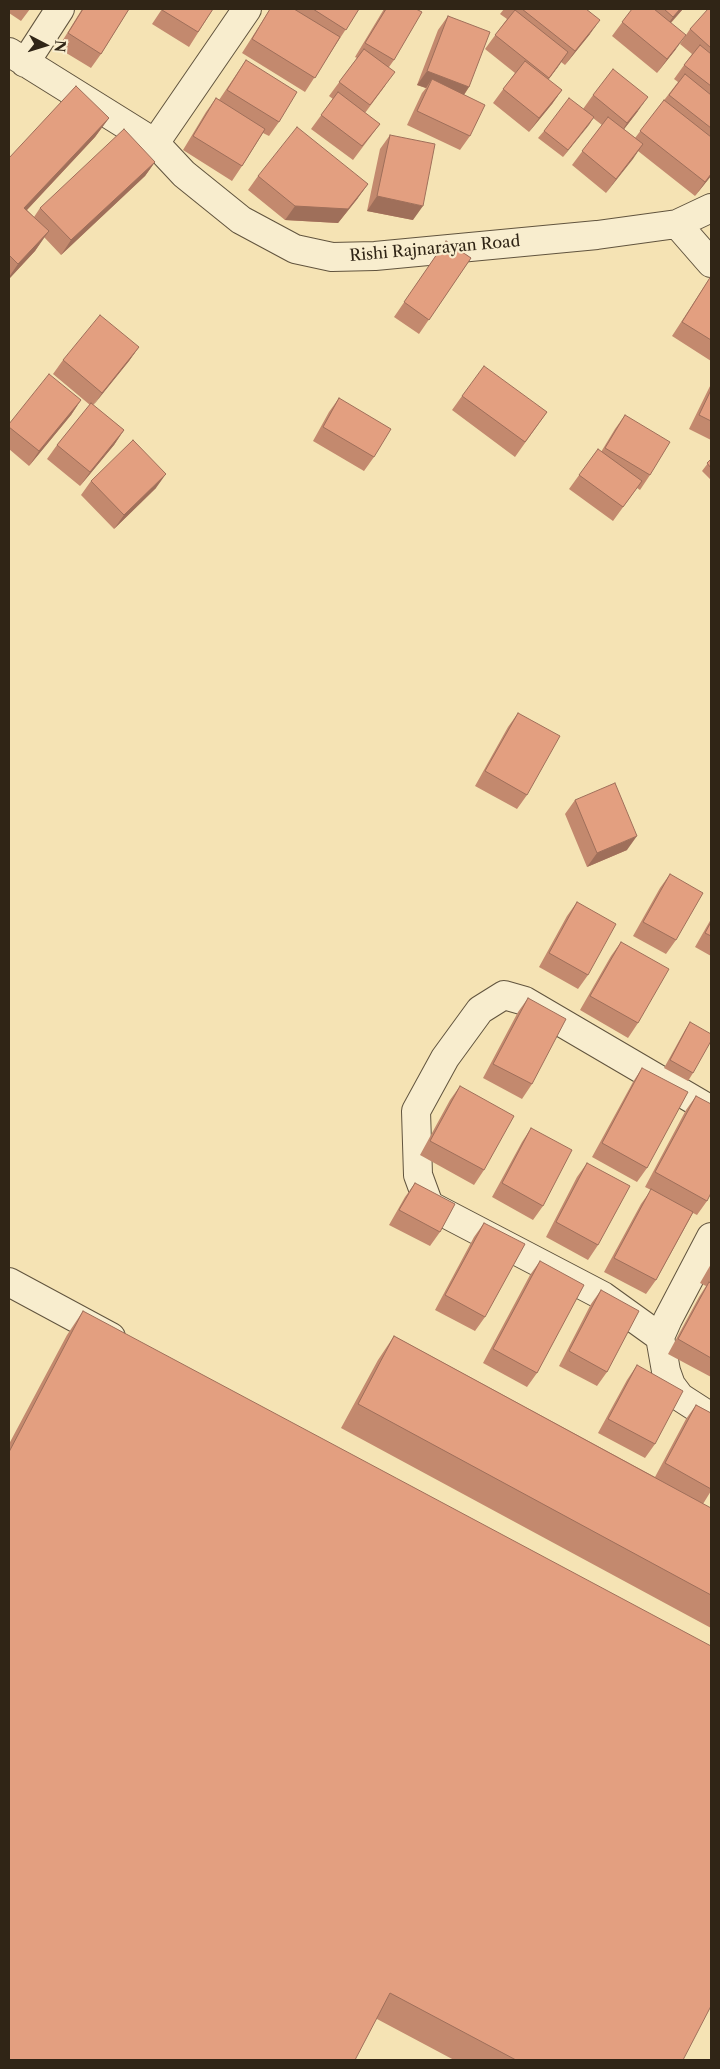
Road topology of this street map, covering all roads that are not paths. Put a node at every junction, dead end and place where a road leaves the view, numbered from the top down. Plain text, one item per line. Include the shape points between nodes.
1 (60, 9) edge
2 (247, 9) edge
3 (17, 58) edge
4 (155, 143) junction
5 (711, 208) edge
6 (677, 224) junction
7 (711, 263) edge
8 (711, 1110) edge
9 (711, 1236) edge
10 (9, 1282) edge
11 (660, 1337) junction
12 (129, 1348) edge
13 (711, 1417) edge

1 - 3 street
2 - 4 street
3 - 4 street, Rishi Rajnarayan Road
4 - 6 street, Rishi Rajnarayan Road via 184,174 241,220 295,249 332,257 597,236
5 - 6 street, Rishi Rajnarayan Road
6 - 7 street
8 - 11 street via 525,1001 504,995 480,1010 445,1058 416,1111 418,1175 429,1205 603,1296
9 - 11 street
10 - 12 street
11 - 13 street via 671,1385 680,1397

